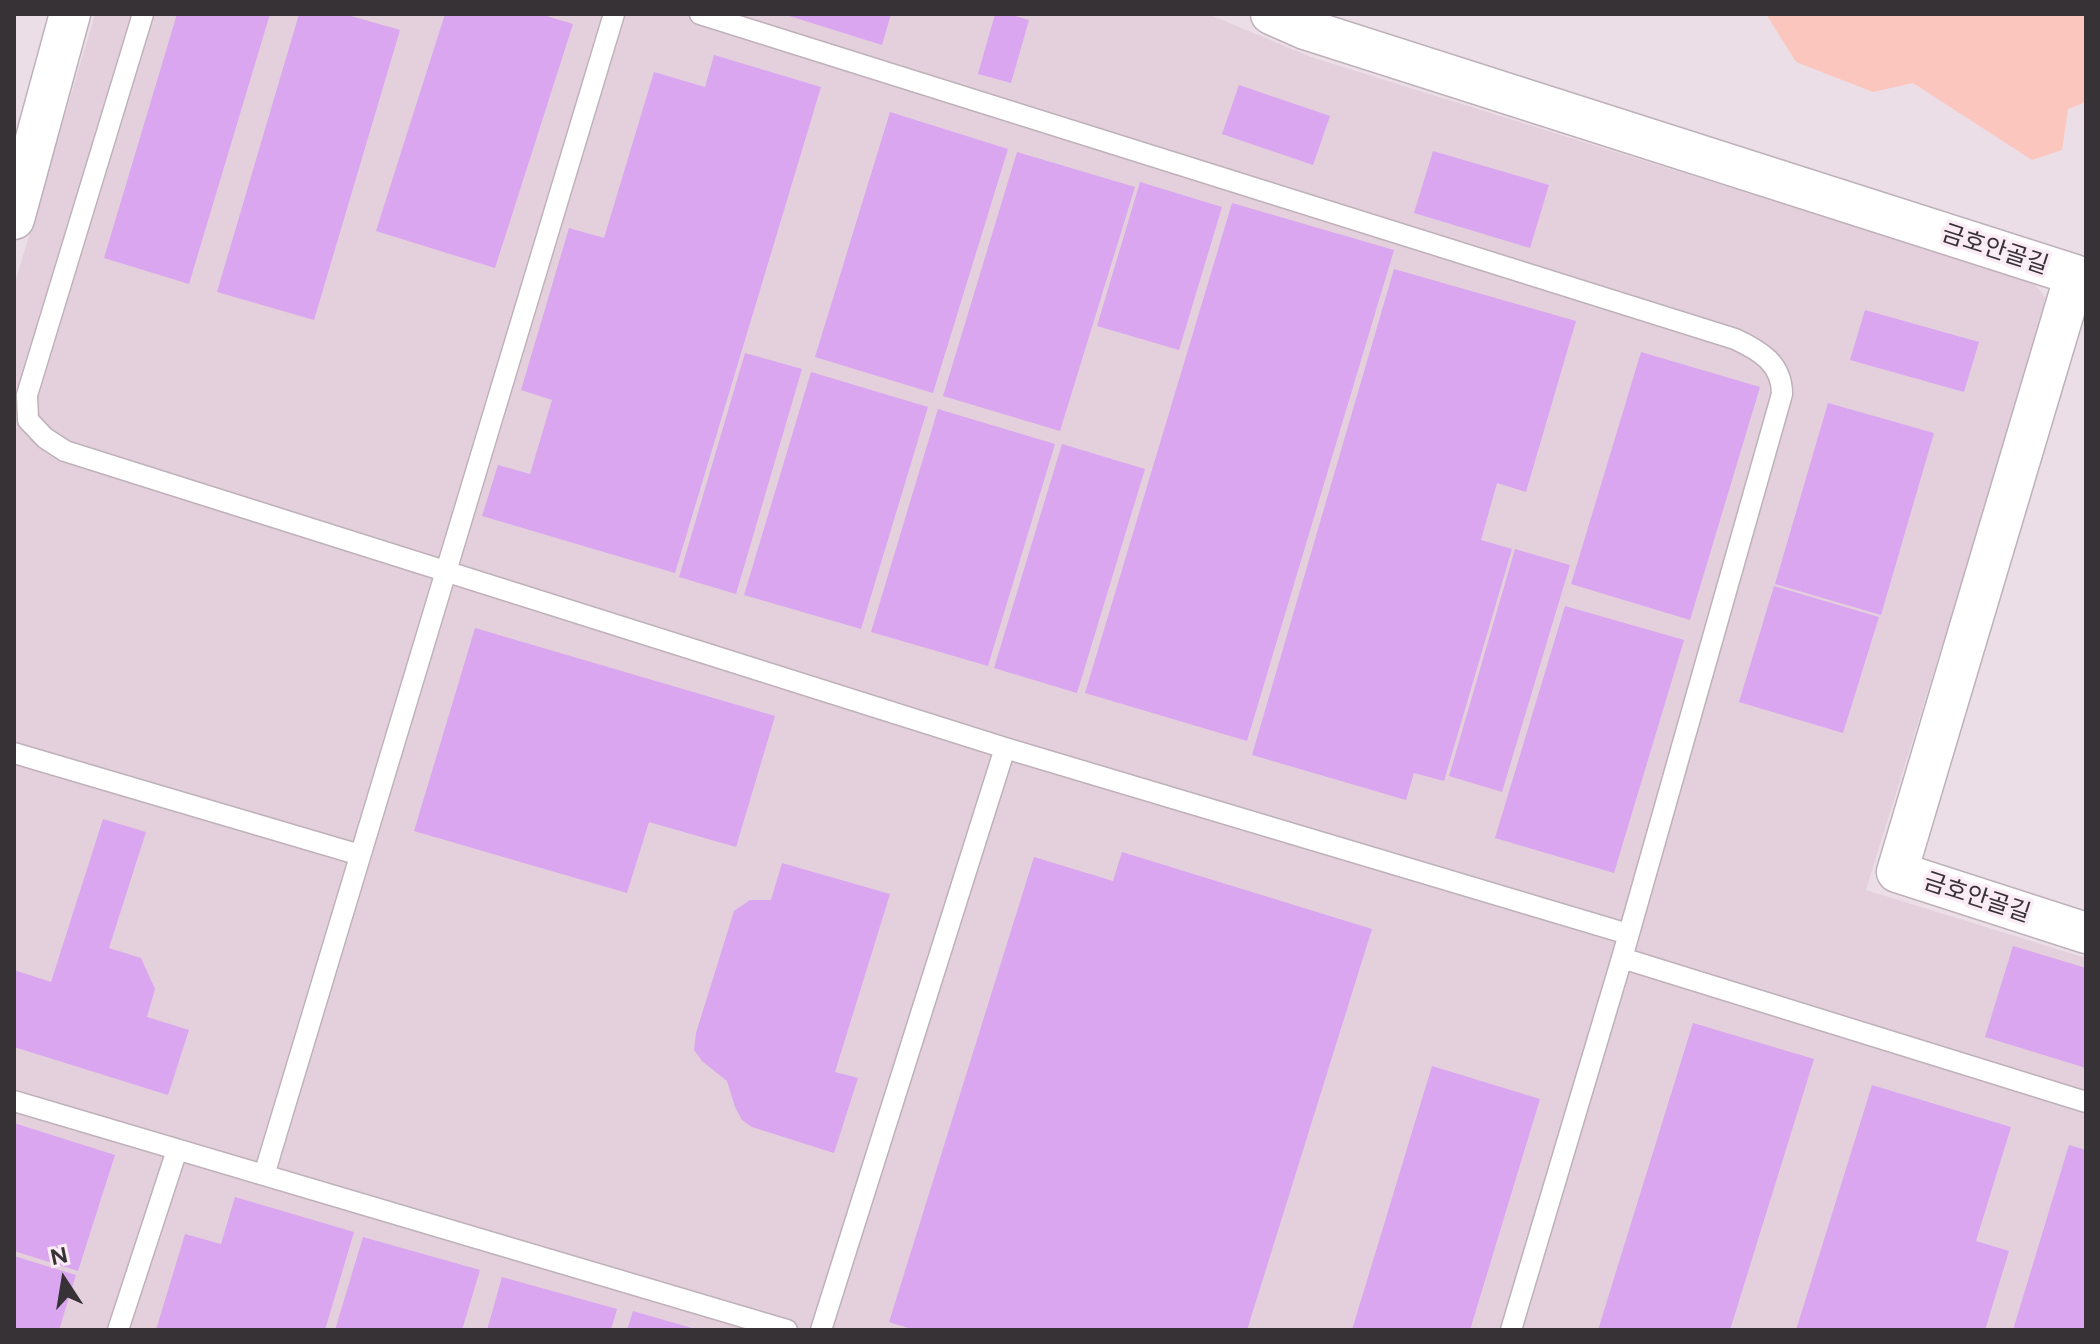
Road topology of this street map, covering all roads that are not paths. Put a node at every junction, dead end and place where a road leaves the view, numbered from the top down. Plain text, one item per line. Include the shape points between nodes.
1 (70, 14) edge
2 (143, 14) edge
3 (614, 14) edge
4 (700, 14) edge
5 (1271, 14) edge
6 (14, 219) edge
7 (445, 571) junction
8 (1005, 748) junction
9 (14, 753) edge
10 (360, 855) junction
11 (2086, 933) edge
12 (1628, 934) junction
13 (1622, 958) junction
14 (14, 1101) edge
15 (2086, 1102) edge
16 (177, 1150) junction
17 (264, 1175) junction
18 (118, 1330) edge
19 (787, 1330) edge
20 (821, 1330) edge
21 (1511, 1330) edge

1 - 6 street
2 - 7 lane via 27,395 28,420 65,451
3 - 7 lane
4 - 12 lane via 1735,339 1771,362 1782,378 1782,394
5 - 11 street, 금호안골길 via 2075,275 1897,872
7 - 8 lane
7 - 10 lane
8 - 12 lane
8 - 20 lane
9 - 10 lane
10 - 17 lane
12 - 13 lane
13 - 15 lane
13 - 21 lane
14 - 16 lane
16 - 17 lane
16 - 18 lane
17 - 19 lane

